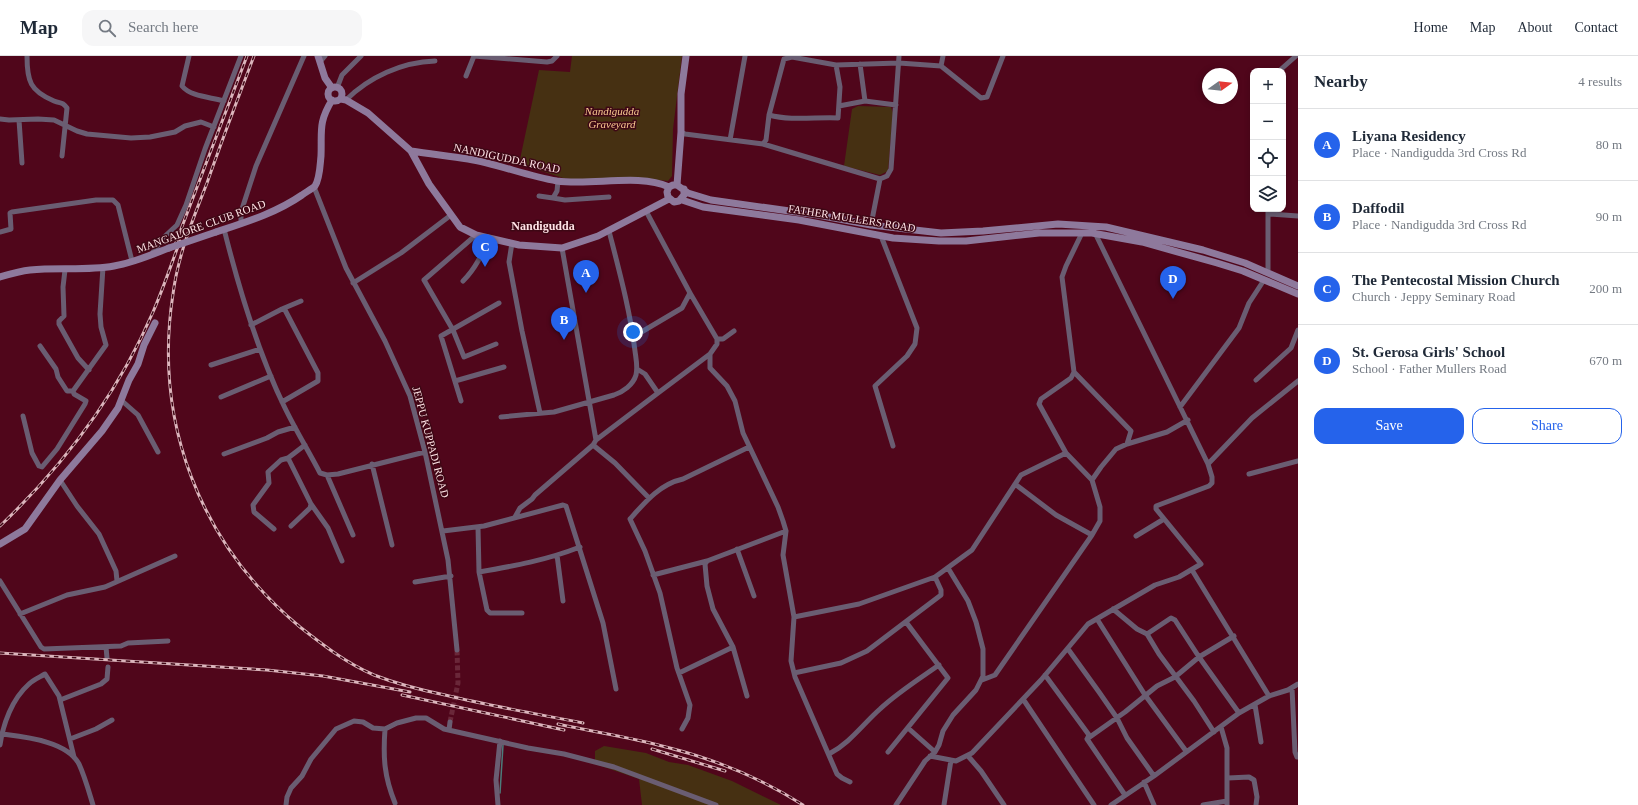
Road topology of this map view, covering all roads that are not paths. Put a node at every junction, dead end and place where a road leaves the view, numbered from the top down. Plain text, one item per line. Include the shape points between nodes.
1 (27, 56) edge
2 (189, 56) edge
3 (241, 56) edge
4 (304, 56) edge
5 (325, 56) edge
6 (361, 56) edge
7 (557, 56) edge
8 (686, 56) edge
9 (745, 56) edge
10 (899, 56) edge
11 (943, 56) edge
12 (1003, 56) edge
13 (1296, 56) edge
14 (784, 57) edge
15 (319, 59) edge
16 (435, 62) dead end
17 (899, 63) junction
18 (860, 64) junction
19 (836, 65) junction
20 (941, 66) junction
21 (1282, 68) edge
22 (466, 76) dead end
23 (334, 88) junction
24 (332, 100) junction
25 (343, 100) junction
26 (224, 101) junction
27 (865, 101) junction
28 (896, 105) junction
29 (839, 106) junction
30 (769, 115) junction
31 (0, 120) edge
32 (19, 120) junction
33 (65, 126) junction
34 (214, 127) junction
35 (681, 132) junction
36 (730, 140) junction
37 (762, 144) junction
38 (411, 151) junction
39 (62, 156) dead end
40 (22, 163) dead end
41 (880, 179) junction
42 (558, 181) junction
43 (678, 184) junction
44 (314, 187) junction
45 (669, 187) junction
46 (684, 189) junction
47 (539, 196) dead end
48 (609, 197) dead end
49 (553, 198) junction
50 (669, 199) junction
51 (682, 200) junction
52 (646, 212) junction
53 (1268, 212) edge
54 (451, 215) junction
55 (1298, 216) edge
56 (241, 224) junction
57 (871, 225) junction
58 (1095, 226) junction
59 (224, 229) junction
60 (609, 231) junction
61 (0, 232) edge
62 (1082, 233) junction
63 (1095, 234) junction
64 (476, 235) junction
65 (881, 236) junction
66 (489, 238) junction
67 (512, 243) junction
68 (562, 248) junction
69 (150, 255) junction
70 (132, 262) junction
71 (103, 267) junction
72 (65, 270) junction
73 (1268, 273) junction
74 (0, 278) edge
75 (1264, 280) junction
76 (463, 281) dead end
77 (354, 283) junction
78 (1298, 286) edge
79 (690, 294) junction
80 (1298, 294) edge
81 (301, 301) dead end
82 (499, 303) dead end
83 (282, 309) junction
84 (155, 324) dead end
85 (251, 324) junction
86 (453, 330) junction
87 (1298, 330) edge
88 (734, 331) dead end
89 (633, 337) junction
90 (717, 338) junction
91 (496, 344) dead end
92 (40, 346) dead end
93 (260, 349) junction
94 (710, 354) junction
95 (211, 365) dead end
96 (504, 367) dead end
97 (637, 369) junction
98 (89, 370) junction
99 (1074, 372) junction
100 (271, 376) junction
101 (1256, 380) dead end
102 (455, 381) junction
103 (1298, 381) edge
104 (73, 391) junction
105 (658, 393) junction
106 (222, 397) dead end
107 (121, 400) junction
108 (461, 401) dead end
109 (282, 402) junction
110 (590, 402) junction
111 (1180, 407) junction
112 (540, 413) junction
113 (23, 416) dead end
114 (501, 417) dead end
115 (1188, 420) junction
116 (295, 427) junction
117 (595, 442) junction
118 (305, 444) junction
119 (1127, 444) junction
120 (894, 446) dead end
121 (749, 447) junction
122 (158, 452) dead end
123 (425, 452) junction
124 (1066, 453) junction
125 (224, 454) dead end
126 (288, 458) junction
127 (1298, 461) edge
128 (372, 464) junction
129 (1208, 464) junction
130 (1249, 474) dead end
131 (327, 475) junction
132 (60, 480) junction
133 (1092, 480) junction
134 (1016, 484) junction
135 (649, 498) junction
136 (311, 504) junction
137 (515, 518) junction
138 (1164, 520) junction
139 (291, 526) dead end
140 (478, 527) junction
141 (274, 529) dead end
142 (443, 531) junction
143 (786, 531) junction
144 (353, 534) dead end
145 (1092, 535) junction
146 (1136, 536) dead end
147 (0, 544) edge
148 (392, 545) dead end
149 (580, 547) junction
150 (737, 549) junction
151 (174, 556) dead end
152 (557, 556) junction
153 (707, 560) junction
154 (342, 561) dead end
155 (948, 568) junction
156 (1192, 570) junction
157 (479, 572) junction
158 (653, 575) junction
159 (451, 576) junction
160 (935, 578) junction
161 (0, 581) edge
162 (117, 581) junction
163 (415, 582) dead end
164 (754, 596) dead end
165 (563, 600) dead end
166 (1113, 609) junction
167 (522, 613) dead end
168 (20, 614) junction
169 (794, 617) junction
170 (1097, 619) junction
171 (906, 622) junction
172 (1147, 634) junction
173 (1234, 636) junction
174 (168, 641) dead end
175 (106, 647) junction
176 (733, 647) junction
177 (1068, 649) junction
178 (456, 650) tunnel mouth
179 (1199, 657) junction
180 (107, 658) dead end
181 (939, 665) junction
182 (108, 667) dead end
183 (679, 673) junction
184 (794, 673) junction
185 (1045, 675) junction
186 (1175, 676) junction
187 (982, 680) junction
188 (1298, 684) edge
189 (1292, 688) junction
190 (616, 689) dead end
191 (1145, 695) junction
192 (747, 696) dead end
193 (1269, 696) junction
194 (60, 700) junction
195 (1023, 700) junction
196 (1255, 705) junction
197 (1239, 712) junction
198 (1117, 718) junction
199 (112, 720) dead end
200 (450, 722) tunnel mouth
201 (1221, 727) junction
202 (908, 728) junction
203 (385, 729) junction
204 (682, 729) dead end
205 (448, 730) junction
206 (1, 731) edge
207 (1214, 732) junction
208 (70, 739) junction
209 (1087, 739) junction
210 (500, 741) junction
211 (1261, 742) dead end
212 (0, 745) edge
213 (1186, 750) junction
214 (888, 752) dead end
215 (935, 752) junction
216 (829, 754) junction
217 (930, 756) junction
218 (968, 756) junction
219 (74, 757) junction
220 (1298, 757) edge
221 (951, 760) junction
222 (1154, 776) junction
223 (1228, 778) junction
224 (850, 782) dead end
225 (1144, 782) junction
226 (1125, 795) junction
227 (395, 803) dead end
228 (1227, 803) edge
229 (497, 804) edge
230 (93, 805) edge
231 (286, 805) edge
232 (716, 805) edge
233 (896, 805) edge
234 (944, 805) edge
235 (1004, 805) edge
236 (1094, 805) edge
237 (1111, 805) edge
238 (1154, 805) edge
239 (1203, 805) edge
240 (1256, 805) edge

1 - 33 street via 28,74 35,91 63,103 67,108
2 - 26 street via 182,86 186,92
3 - 26 street
4 - 56 street via 256,166 241,212
5 - 15 street
6 - 23 street via 342,75
7 - 22 street via 547,62 474,56
8 - 35 main road via 681,94
9 - 36 street
10 - 17 street
11 - 20 street
12 - 20 street via 987,97 981,98
13 - 21 street
14 - 19 street
14 - 30 street
15 - 23 main road via 325,78
16 - 25 street via 418,62 399,67 356,90
17 - 18 street
17 - 20 street
17 - 28 street
18 - 19 street
18 - 27 street
19 - 29 street via 840,87
23 - 24 main road via 328,94
23 - 25 main road via 342,93
24 - 25 main road
24 - 44 main road via 322,118 321,156
25 - 38 main road via 368,114
26 - 34 street
27 - 28 street
27 - 29 street
28 - 41 street via 891,169 887,176
29 - 30 street via 838,118 779,118
30 - 37 street via 766,140
31 - 32 street
32 - 33 street via 54,120
32 - 40 street
33 - 34 street via 87,134 132,138 175,132 185,126 201,122
33 - 39 street
34 - 69 street via 177,225
35 - 36 street
35 - 43 main road
36 - 37 street
37 - 41 street
38 - 42 main road, NANDIGUDDA ROAD via 468,159
38 - 54 main road via 429,184
41 - 57 street
42 - 45 main road, NANDIGUDDA ROAD via 634,180
42 - 49 street
43 - 45 main road
43 - 46 main road
44 - 56 main road, MANGALORE CLUB ROAD via 268,214
44 - 77 street, JEPPU KUPPADI ROAD
45 - 50 main road
46 - 51 main road
46 - 57 main road via 695,196 711,200
47 - 49 street
48 - 49 street via 565,200
50 - 51 main road via 674,202
50 - 52 main road
51 - 65 main road, FATHER MULLERS ROAD via 703,207 799,220
52 - 60 main road
52 - 79 street
53 - 55 street
53 - 73 street
54 - 64 main road via 460,227
54 - 77 street via 401,253
56 - 59 main road, MANGALORE CLUB ROAD
57 - 58 main road via 941,233 1058,224
58 - 63 street
58 - 73 main road via 1106,226 1203,250 1246,263
59 - 69 main road, MANGALORE CLUB ROAD, bridge
59 - 85 street
60 - 68 main road
60 - 89 street
61 - 70 street via 11,229 12,212 100,199 113,200 118,205
62 - 63 main road, FATHER MULLERS ROAD
62 - 65 main road, FATHER MULLERS ROAD via 1039,233 966,241
62 - 99 street via 1062,278
63 - 75 main road, FATHER MULLERS ROAD via 1142,242 1243,271
63 - 111 street
64 - 66 main road
64 - 86 street via 424,280
65 - 120 street via 917,328 915,344 907,356 875,386
66 - 67 main road
66 - 76 street via 480,260
67 - 68 main road
67 - 112 street via 509,262
68 - 110 street
69 - 70 main road, MANGALORE CLUB ROAD
70 - 71 main road, MANGALORE CLUB ROAD
71 - 72 main road, MANGALORE CLUB ROAD
71 - 98 street via 100,314 106,345
72 - 74 main road, MANGALORE CLUB ROAD via 31,270
72 - 98 street via 64,316 59,324 78,358
73 - 78 main road
75 - 80 main road, FATHER MULLERS ROAD
75 - 111 street via 1249,303 1239,328
77 - 123 street, JEPPU KUPPADI ROAD via 385,341 410,396
79 - 89 street via 682,308
79 - 90 street
81 - 83 street
82 - 86 street
83 - 85 street
83 - 109 street via 289,317 318,373 318,381
84 - 107 main road
85 - 93 street
86 - 91 street via 464,357
86 - 102 street via 441,336
87 - 101 street via 1291,348
88 - 90 street via 723,338
89 - 97 street
90 - 94 street via 717,344
92 - 104 street via 67,391
93 - 95 street
93 - 100 street
94 - 105 street
94 - 121 street via 710,368 727,386 735,401
96 - 102 street
97 - 105 street via 645,374
97 - 110 street via 636,377 623,392
98 - 104 street
99 - 119 street via 1131,431
99 - 124 street via 1071,378 1041,399 1039,404
100 - 106 street
100 - 109 street
102 - 108 street
103 - 129 street via 1252,418
104 - 113 street via 86,401 85,404 57,449 42,467 32,453
105 - 117 street
107 - 122 street via 138,415
107 - 132 main road via 102,431
109 - 116 street
110 - 112 street via 554,412
110 - 117 street
111 - 115 street
112 - 114 street
115 - 119 street via 1167,432
115 - 129 street
116 - 118 street
116 - 125 street
117 - 135 street
117 - 137 street via 520,508
118 - 126 street
118 - 131 street via 320,473
119 - 133 street via 1116,449
121 - 135 street via 683,479 675,480
121 - 143 street via 778,507
123 - 128 street
123 - 142 street, JEPPU KUPPADI ROAD
124 - 133 street
124 - 134 street via 1021,475
126 - 136 street
126 - 141 street via 281,460 268,472 269,483 253,505 254,512
127 - 130 street
128 - 131 street
128 - 148 street
129 - 138 street via 1212,477 1209,486 1156,506
131 - 144 street
132 - 147 main road via 25,530
132 - 162 street via 99,534 116,571
133 - 145 street via 1100,507 1100,521
134 - 145 street via 1056,516
134 - 155 street via 972,550
135 - 158 street via 630,519
136 - 139 street
136 - 154 street via 328,528
137 - 140 street
137 - 149 street via 566,506
138 - 146 street
138 - 156 street via 1202,564
140 - 142 street
140 - 157 street
142 - 159 street, JEPPU KUPPADI ROAD
143 - 150 street
143 - 169 street via 782,555
145 - 187 street via 995,675
149 - 152 street
149 - 190 street via 603,623
150 - 153 street
150 - 164 street
151 - 162 street
152 - 157 street
152 - 165 street
153 - 158 street
153 - 176 street via 707,586 713,608
155 - 160 street
155 - 187 street via 968,601 976,622 982,649
156 - 166 street via 1155,585
156 - 173 street
157 - 167 street via 487,610 490,613
158 - 183 street via 660,593
159 - 163 street
159 - 178 street, JEPPU KUPPADI ROAD
160 - 169 street via 859,604
160 - 171 street via 941,595
161 - 168 street
162 - 168 street via 105,587 67,595
166 - 170 street
166 - 172 street
168 - 175 street via 41,648
169 - 184 street via 791,661
170 - 177 street via 1088,624
170 - 191 street
171 - 181 street
171 - 184 street via 867,651 841,663
172 - 179 street via 1172,618
172 - 186 street
173 - 179 street
173 - 193 street
174 - 175 street
175 - 180 street
176 - 183 street
176 - 192 street
177 - 185 street
177 - 198 street
179 - 186 street
179 - 197 street
181 - 202 street via 948,678
181 - 216 street via 880,709 841,747
182 - 194 street via 107,679 101,684
183 - 204 street via 690,705 688,718
184 - 216 street
185 - 195 street
185 - 209 street via 1089,735
186 - 191 street
186 - 207 street
187 - 215 street via 953,715
188 - 189 street
189 - 193 street
189 - 220 street via 1295,752
191 - 198 street
191 - 213 street
193 - 196 street
194 - 206 street via 45,674 30,683 18,695
194 - 208 street
195 - 218 street
195 - 236 street
196 - 197 street
196 - 211 street
197 - 201 street
198 - 209 street
198 - 222 street via 1127,738
199 - 208 street via 96,730
200 - 205 street
201 - 207 street
201 - 223 street via 1227,748
202 - 214 street
202 - 215 street
203 - 205 street via 396,723 426,718
203 - 227 street via 383,760
203 - 231 street via 373,728 363,722 354,721 336,729 291,788
205 - 210 street
206 - 212 street
206 - 219 street via 56,746
207 - 213 street
208 - 219 street
209 - 226 street
210 - 229 street via 496,780
210 - 232 street via 614,767
213 - 222 street
215 - 217 street
216 - 224 street via 837,774
217 - 221 street
217 - 233 street
218 - 221 street via 956,761
218 - 235 street
219 - 230 street via 79,764
221 - 234 street
222 - 225 street
223 - 228 street
223 - 240 street via 1249,777 1254,780
225 - 226 street
225 - 238 street
226 - 237 street
228 - 239 street

